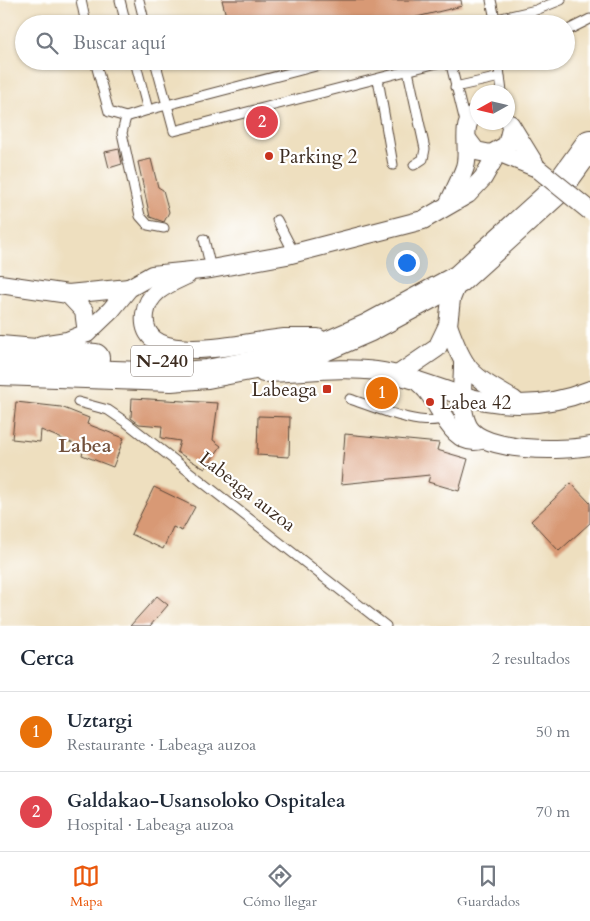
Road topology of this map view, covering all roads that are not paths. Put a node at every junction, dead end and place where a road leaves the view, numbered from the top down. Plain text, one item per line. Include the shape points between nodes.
1 (81, 0) edge
2 (120, 0) edge
3 (139, 0) edge
4 (491, 0) edge
5 (561, 0) edge
6 (84, 15) edge
7 (124, 15) edge
8 (143, 15) edge
9 (490, 15) edge
10 (515, 15) edge
11 (590, 18) edge
12 (575, 26) edge
13 (98, 70) edge
14 (137, 70) edge
15 (158, 70) edge
16 (300, 70) edge
17 (412, 70) edge
18 (452, 70) edge
19 (499, 70) edge
20 (408, 71) junction
21 (500, 77) junction
22 (378, 79) junction
23 (501, 85) edge
24 (455, 87) junction
25 (167, 104) junction
26 (148, 110) junction
27 (126, 117) junction
28 (470, 118) edge
29 (508, 130) edge
30 (513, 130) edge
31 (467, 132) junction
32 (590, 144) edge
33 (498, 152) junction
34 (393, 165) dead end
35 (414, 165) dead end
36 (537, 168) junction
37 (449, 203) junction
38 (590, 212) edge
39 (278, 220) dead end
40 (164, 228) dead end
41 (204, 239) dead end
42 (294, 253) junction
43 (203, 271) junction
44 (459, 279) junction
45 (0, 284) edge
46 (128, 288) junction
47 (68, 294) junction
48 (448, 325) junction
49 (368, 328) junction
50 (87, 333) junction
51 (318, 338) junction
52 (1, 357) edge
53 (463, 364) junction
54 (207, 374) junction
55 (406, 376) junction
56 (590, 390) edge
57 (350, 400) dead end
58 (463, 400) junction
59 (78, 402) dead end
60 (521, 404) junction
61 (444, 418) junction
62 (484, 440) junction
63 (590, 446) edge
64 (386, 626) edge

1 - 6 lane
2 - 7 lane
3 - 8 lane
4 - 9 lane
5 - 10 lane
11 - 12 lane
13 - 27 lane via 109,112
14 - 26 lane
15 - 25 lane
16 - 25 lane
17 - 20 lane
18 - 24 lane
19 - 21 lane
20 - 22 lane
20 - 35 lane via 425,149 423,159
21 - 23 lane
21 - 24 lane
22 - 25 lane via 174,131
22 - 34 lane
24 - 31 lane
25 - 26 lane
26 - 27 lane
27 - 40 lane via 122,132 140,216 148,225
28 - 31 street
29 - 33 street via 507,145
30 - 36 street
31 - 33 street via 476,150 491,154
31 - 37 street via 466,165
32 - 44 highway, N-240 via 556,191
33 - 36 street
33 - 37 street via 483,178 468,194
36 - 38 street, bridge
37 - 42 street via 423,220
39 - 42 lane
41 - 43 lane
42 - 43 street
43 - 46 street via 157,274
43 - 51 street via 157,290 152,296 145,311 144,324 148,334 159,344 181,349 213,348 283,338
44 - 48 street via 451,299
44 - 49 highway, N-240
45 - 47 street
46 - 47 street
46 - 50 street
47 - 50 street via 84,310
48 - 53 street
48 - 55 street via 437,348
49 - 51 highway, N-240
49 - 54 highway, N-240 via 306,354
50 - 52 street
51 - 52 highway, N-240 via 259,353 179,362
52 - 54 highway, N-240 via 126,376
53 - 58 street
53 - 60 street via 484,383
54 - 55 street via 316,370 374,371
55 - 58 street
55 - 61 street via 427,390
56 - 60 street via 545,404
57 - 61 lane via 406,417 435,422
58 - 60 street
58 - 61 street
58 - 62 street via 468,427
59 - 64 lane, Labeaga auzoa via 108,410 127,423
61 - 62 street via 455,432 466,439
62 - 63 street via 542,449

